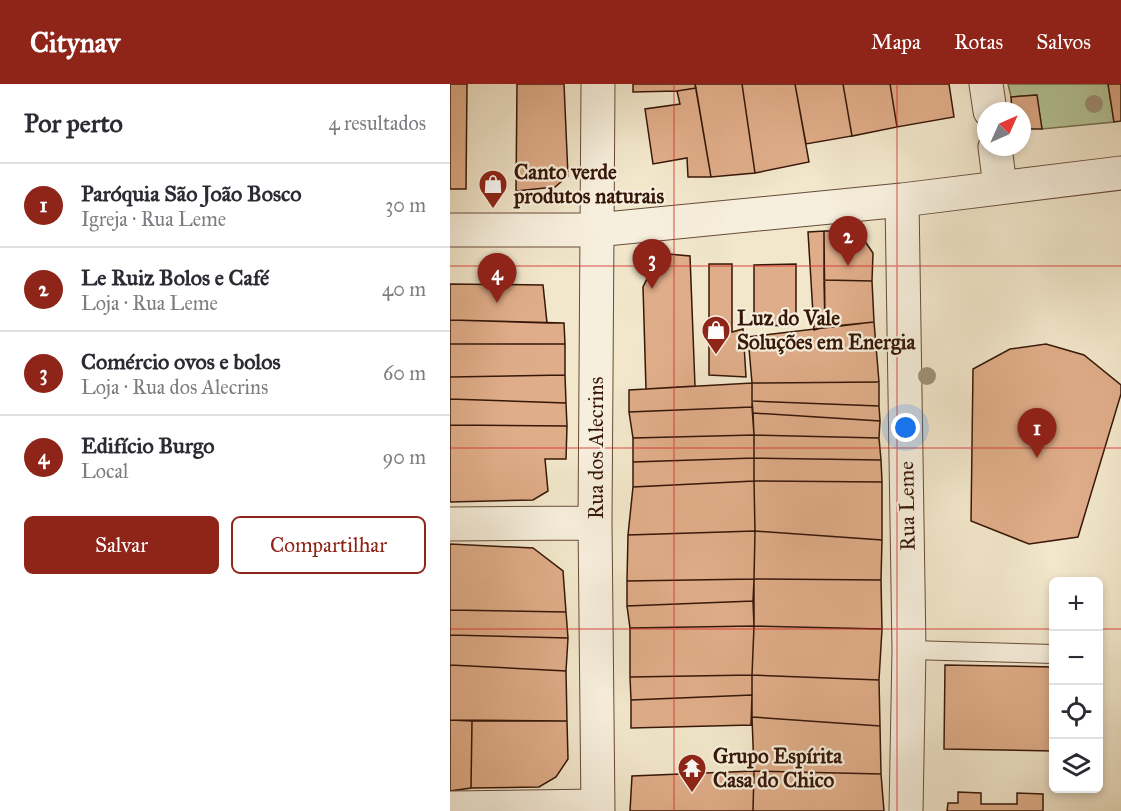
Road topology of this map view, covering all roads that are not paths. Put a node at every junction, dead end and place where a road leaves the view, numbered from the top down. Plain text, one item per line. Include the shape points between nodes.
1 (597, 84) edge
2 (987, 84) edge
3 (989, 102) edge
4 (996, 156) edge
5 (1121, 173) edge
6 (1000, 187) junction
7 (902, 200) junction
8 (450, 230) edge
9 (596, 230) junction
10 (596, 523) junction
11 (450, 524) edge
12 (909, 650) junction
13 (1049, 654) edge
14 (450, 808) edge
15 (598, 809) edge
16 (906, 811) edge

1 - 9 street, Rua dos Alecrins
2 - 3 street
4 - 6 street
5 - 6 street
6 - 7 street
7 - 9 street
7 - 12 street, Rua Leme
8 - 9 street
9 - 10 street, Rua dos Alecrins
10 - 11 street
10 - 15 street, Rua dos Alecrins
12 - 13 lane
12 - 16 street, Rua Leme
14 - 15 street

